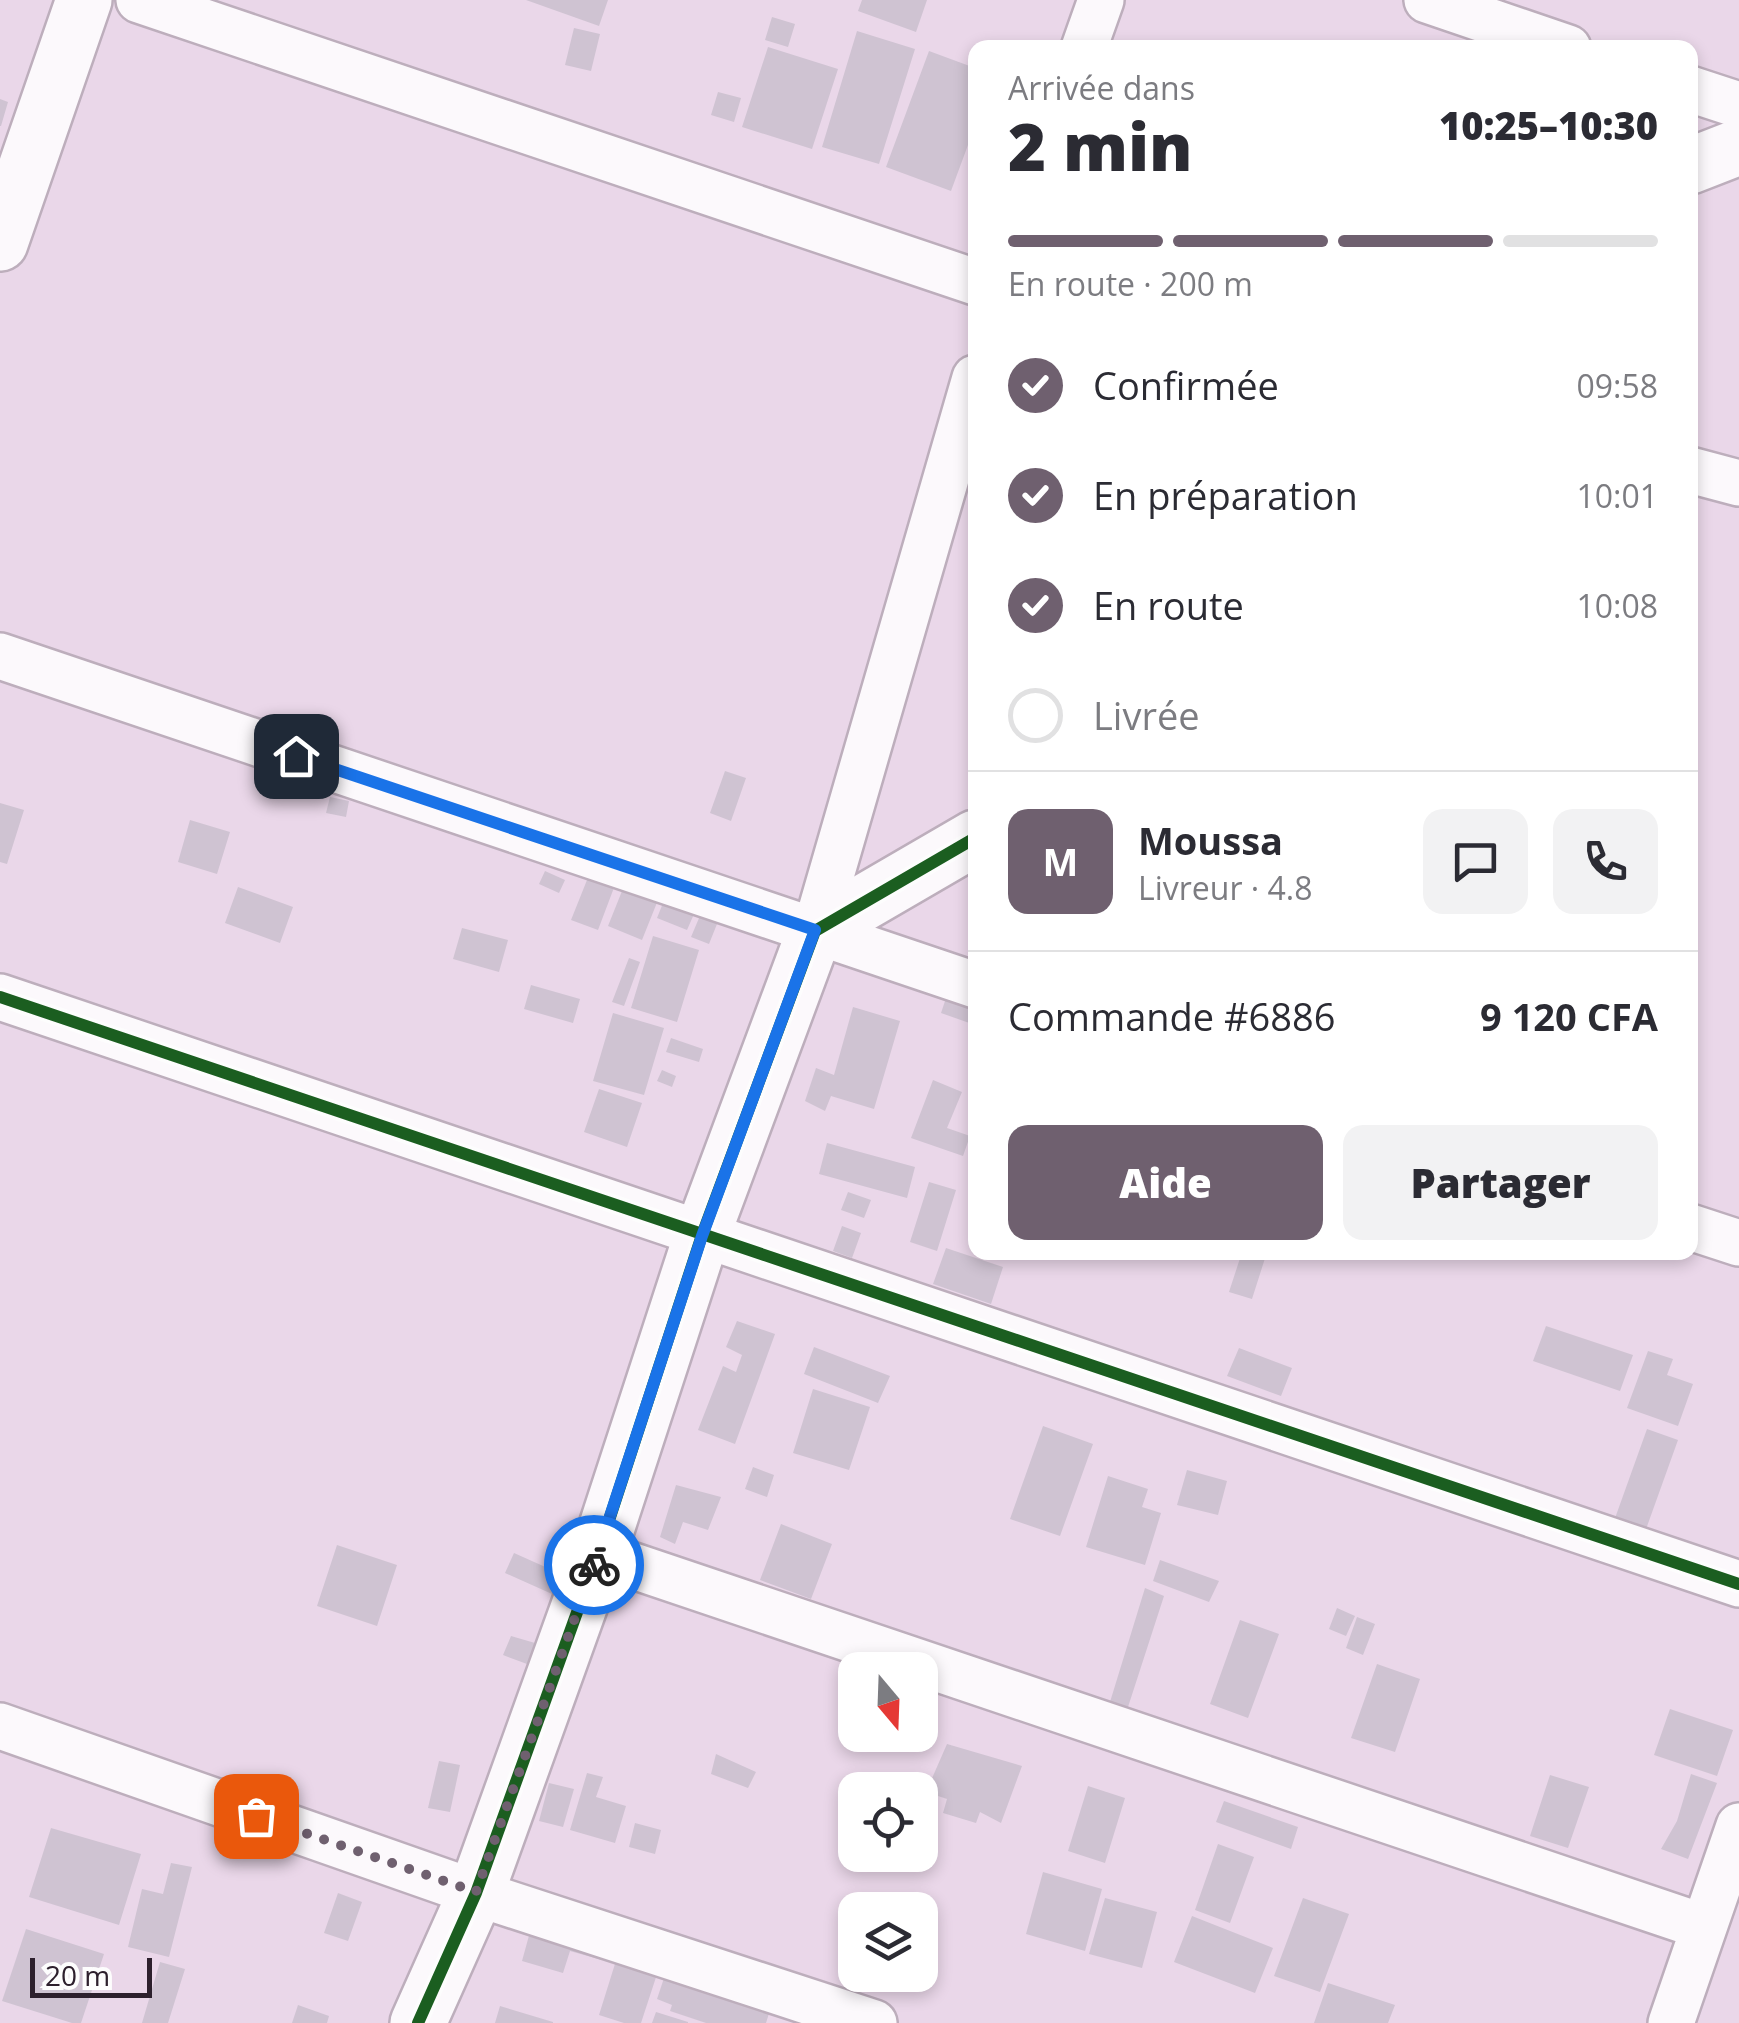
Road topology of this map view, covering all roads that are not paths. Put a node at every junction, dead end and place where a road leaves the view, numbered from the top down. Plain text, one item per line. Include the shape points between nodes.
1 (84, 0) edge
2 (138, 0) edge
3 (1101, 0) edge
4 (1427, 0) edge
5 (1087, 40) edge
6 (1544, 40) edge
7 (1698, 92) edge
8 (1739, 106) edge
9 (1739, 148) edge
10 (1698, 163) edge
11 (0, 243) edge
12 (968, 280) edge
13 (968, 402) edge
14 (1698, 472) edge
15 (1739, 482) edge
16 (0, 656) edge
17 (968, 842) edge
18 (815, 930) junction
19 (968, 983) edge
20 (0, 997) edge
21 (1698, 1230) edge
22 (702, 1236) junction
23 (1739, 1243) edge
24 (598, 1554) junction
25 (1739, 1584) edge
26 (0, 1726) edge
27 (1739, 1826) edge
28 (476, 1892) junction
29 (1704, 1927) junction
30 (418, 2023) edge
31 (874, 2023) edge
32 (1671, 2023) edge

1 - 11 street
2 - 12 street
3 - 5 street
4 - 6 street
7 - 8 street
9 - 10 street
13 - 18 street
14 - 15 street
16 - 18 street
17 - 18 street
18 - 19 street
18 - 22 street
20 - 22 street
21 - 23 street
22 - 24 street
22 - 25 street
24 - 28 street
24 - 29 street
26 - 28 street
27 - 29 street
28 - 30 street
28 - 31 street
29 - 32 street

